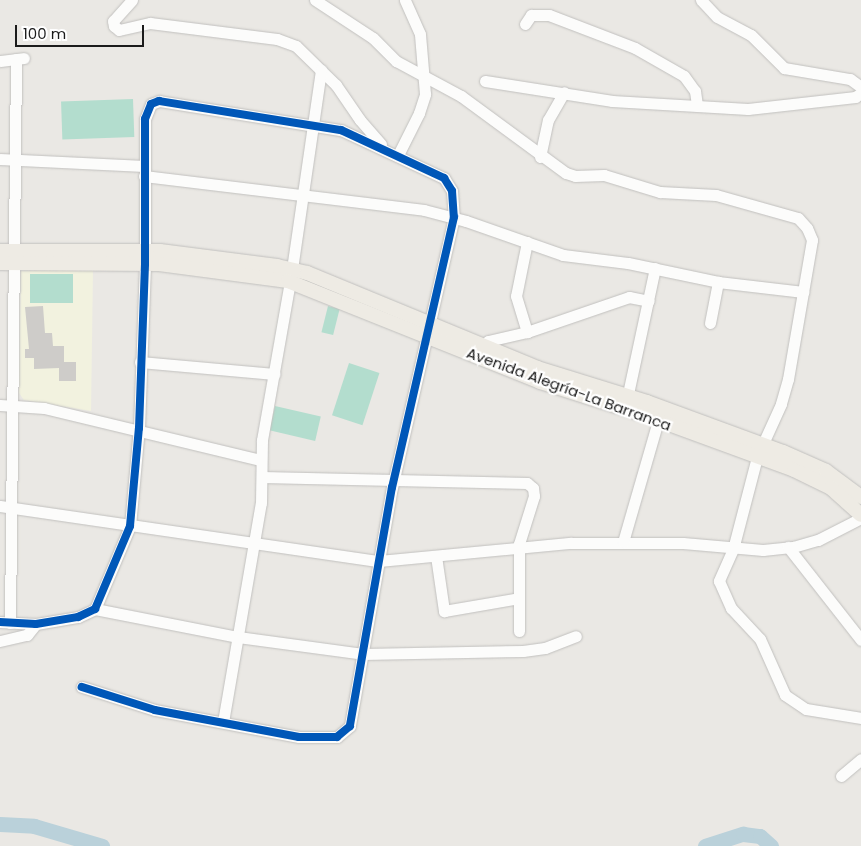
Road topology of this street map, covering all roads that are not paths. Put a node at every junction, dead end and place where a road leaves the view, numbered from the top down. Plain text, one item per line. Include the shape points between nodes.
1 (132, 0) edge
2 (315, 0) edge
3 (405, 0) edge
4 (701, 0) edge
5 (525, 24) dead end
6 (0, 61) edge
7 (321, 70) junction
8 (426, 76) junction
9 (485, 81) dead end
10 (861, 86) edge
11 (564, 92) junction
12 (861, 94) edge
13 (697, 106) junction
14 (313, 125) junction
15 (386, 148) junction
16 (398, 155) junction
17 (540, 157) junction
18 (0, 159) edge
19 (15, 159) junction
20 (144, 171) junction
21 (303, 197) junction
22 (454, 217) junction
23 (527, 242) junction
24 (0, 251) edge
25 (15, 257) junction
26 (145, 257) junction
27 (0, 263) edge
28 (655, 268) junction
29 (290, 275) junction
30 (718, 282) junction
31 (803, 292) junction
32 (649, 301) junction
33 (710, 324) dead end
34 (428, 330) junction
35 (527, 332) junction
36 (483, 346) junction
37 (140, 362) junction
38 (274, 374) junction
39 (626, 403) junction
40 (0, 405) edge
41 (13, 405) junction
42 (658, 421) junction
43 (139, 428) junction
44 (759, 451) junction
45 (261, 460) junction
46 (262, 477) junction
47 (393, 480) junction
48 (861, 497) edge
49 (0, 506) edge
50 (12, 507) junction
51 (861, 517) edge
52 (130, 526) junction
53 (623, 542) junction
54 (254, 543) junction
55 (788, 547) junction
56 (519, 549) junction
57 (733, 549) junction
58 (436, 556) junction
59 (379, 561) junction
60 (519, 598) junction
61 (95, 609) junction
62 (5, 622) edge
63 (36, 624) junction
64 (519, 632) dead end
65 (576, 636) dead end
66 (238, 637) junction
67 (861, 640) edge
68 (0, 641) edge
69 (363, 654) junction
70 (82, 686) dead end
71 (861, 718) edge
72 (223, 722) junction
73 (861, 759) edge
74 (841, 776) dead end

1 - 7 street via 113,21 119,30 150,23 277,39 296,46
2 - 8 street via 373,38 396,61
3 - 8 street via 420,34
4 - 10 street via 717,17 751,35 784,68 850,79
5 - 13 street via 531,15 549,15 635,48 684,76 695,91
6 - 19 street via 20,59
7 - 14 street
7 - 15 street
8 - 16 street via 426,94
8 - 17 street via 461,96
9 - 11 street
11 - 13 street via 612,101
11 - 17 street via 548,120
12 - 13 street via 854,98 780,107
14 - 15 street via 342,130
14 - 20 street via 154,102 146,114
14 - 21 street
15 - 16 street
16 - 22 street via 434,172 449,184 454,199
17 - 31 street via 575,176 604,175 660,192 716,195 798,218 812,240
18 - 19 street
19 - 20 street
19 - 25 street
20 - 21 street
20 - 26 street
21 - 22 street via 408,208
21 - 29 street
22 - 23 street
22 - 34 street
23 - 28 street via 563,255
23 - 35 street via 516,296
24 - 25 main road, Avenida Alegría-La Barranca
25 - 26 main road, Avenida Alegría-La Barranca
25 - 27 main road, Avenida Alegría-La Barranca
25 - 41 street
26 - 29 main road, Avenida Alegría-La Barranca
26 - 37 street
28 - 30 street
28 - 32 street
29 - 34 main road, Avenida Alegría-La Barranca
29 - 38 street
30 - 31 street
30 - 33 street
31 - 44 street via 788,379 781,404
32 - 35 street via 629,297
32 - 39 street
34 - 36 main road, Avenida Alegría-La Barranca
34 - 39 main road, Avenida Alegría-La Barranca via 540,382
34 - 47 street
35 - 36 street
36 - 39 main road, Avenida Alegría-La Barranca
37 - 38 street
37 - 43 street
38 - 45 street
39 - 42 main road, Avenida Alegría-La Barranca
39 - 44 main road, Avenida Alegría-La Barranca
40 - 41 street
41 - 43 street via 44,408
41 - 50 street
42 - 44 main road, Avenida Alegría-La Barranca
42 - 53 street
43 - 45 street
43 - 52 street
44 - 48 main road, Avenida Alegría-La Barranca via 826,471
44 - 51 main road, Avenida Alegría-La Barranca via 830,488
44 - 57 street
45 - 46 street
46 - 47 street
46 - 54 street
47 - 56 street via 527,483 533,488 534,496
47 - 59 street
49 - 50 street
50 - 52 street
50 - 62 street
51 - 55 street via 818,540
52 - 54 street
52 - 61 street
53 - 56 street via 571,542
53 - 57 street
54 - 59 street
54 - 66 street
55 - 57 street
55 - 67 street
56 - 58 street
56 - 60 street
57 - 71 street via 719,581 720,588 731,608 760,639 785,694 806,709
58 - 59 street
58 - 60 street via 444,611
59 - 69 street
60 - 64 street
61 - 63 street via 72,618
61 - 66 street
62 - 63 street
63 - 68 street via 27,635
65 - 69 street via 545,648 523,652
66 - 69 street
66 - 72 street
69 - 72 street via 350,726 337,737 299,737
70 - 72 street via 137,705
73 - 74 street

